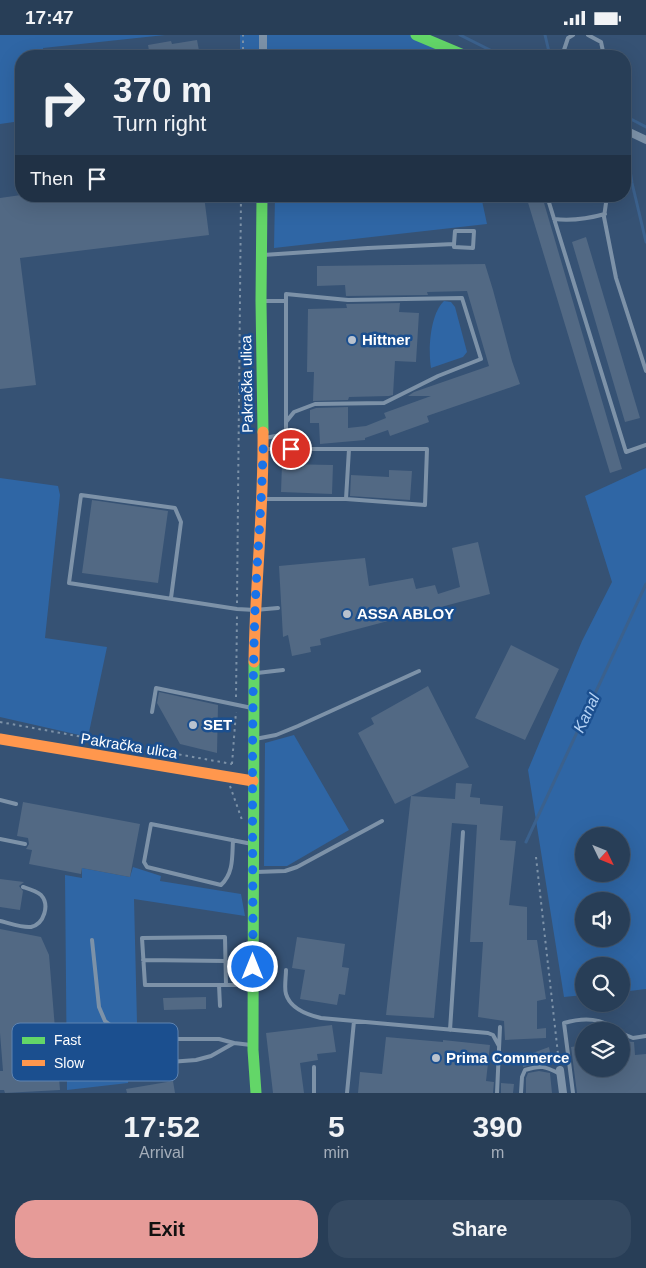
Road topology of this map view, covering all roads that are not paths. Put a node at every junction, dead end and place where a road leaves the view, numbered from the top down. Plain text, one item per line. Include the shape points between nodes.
1 (263, 35) edge
2 (416, 35) edge
3 (573, 35) edge
4 (588, 35) edge
5 (263, 50) edge
6 (452, 50) edge
7 (564, 50) edge
8 (603, 50) edge
9 (631, 132) edge
10 (646, 140) edge
11 (262, 202) edge
12 (549, 202) edge
13 (606, 202) edge
14 (605, 213) junction
15 (554, 219) junction
16 (454, 244) junction
17 (261, 255) junction
18 (261, 301) junction
19 (286, 301) junction
20 (646, 371) edge
21 (286, 422) junction
22 (263, 444) junction
23 (646, 445) edge
24 (350, 449) junction
25 (262, 499) junction
26 (346, 499) junction
27 (171, 598) junction
28 (278, 608) dead end
29 (256, 611) junction
30 (283, 671) dead end
31 (419, 671) dead end
32 (254, 673) junction
33 (254, 708) junction
34 (152, 712) dead end
35 (0, 739) edge
36 (253, 739) junction
37 (253, 781) junction
38 (0, 800) edge
39 (16, 804) dead end
40 (382, 821) dead end
41 (463, 832) dead end
42 (0, 839) edge
43 (233, 840) junction
44 (25, 844) dead end
45 (254, 844) junction
46 (254, 872) junction
47 (23, 887) dead end
48 (0, 921) edge
49 (92, 940) dead end
50 (143, 960) junction
51 (226, 961) junction
52 (286, 970) dead end
53 (219, 985) junction
54 (226, 985) junction
55 (253, 985) junction
56 (220, 1006) dead end
57 (354, 1021) junction
58 (605, 1022) edge
59 (108, 1023) edge
60 (500, 1027) dead end
61 (450, 1030) junction
62 (646, 1036) edge
63 (630, 1037) edge
64 (178, 1039) edge
65 (234, 1043) junction
66 (253, 1045) junction
67 (499, 1046) junction
68 (178, 1061) edge
69 (314, 1067) dead end
70 (560, 1073) joint
71 (256, 1093) edge
72 (314, 1093) edge
73 (346, 1093) edge
74 (497, 1093) edge
75 (521, 1093) edge
76 (563, 1093) edge
77 (573, 1093) edge

1 - 5 street
2 - 6 street
3 - 7 lane via 568,38
4 - 8 lane via 601,42
9 - 10 street
11 - 17 street, Pakračka ulica
12 - 15 lane
13 - 14 lane
14 - 15 lane via 570,221
14 - 20 lane via 616,278
15 - 23 lane via 626,452
16 - 16 lane via 454,247 473,248 474,231 455,231
16 - 17 lane
17 - 18 street, Pakračka ulica
18 - 19 lane
18 - 22 street, Pakračka ulica
19 - 21 lane
19 - 21 lane via 286,294 348,300 462,298 481,359 384,403 315,404 294,412
21 - 22 lane via 286,434
22 - 24 lane
22 - 25 street, Pakračka ulica
24 - 26 lane
24 - 26 lane via 427,449 425,505
25 - 26 lane
25 - 29 street, Pakračka ulica
27 - 27 lane via 69,583 81,495 174,508 181,522
27 - 29 lane
28 - 29 lane
29 - 32 street, Pakračka ulica
30 - 32 lane
31 - 36 lane via 298,727
32 - 33 street, Pakračka ulica
33 - 34 lane via 156,688
33 - 36 street, Pakračka ulica
35 - 37 street, Pakračka ulica
36 - 37 street, Pakračka ulica
37 - 45 street, Pakračka ulica
38 - 39 lane
40 - 46 lane via 297,867 285,871
41 - 61 lane
42 - 44 lane
43 - 43 lane via 151,824 144,862 147,867 222,885 231,872
43 - 45 lane
45 - 46 street, Pakračka ulica
46 - 55 street, Pakračka ulica
47 - 48 lane via 42,896 44,915 38,924 30,927
49 - 59 lane via 99,1007
50 - 51 lane
50 - 51 lane via 142,938 225,937
50 - 53 lane via 145,985
51 - 54 lane
52 - 57 lane via 286,994 295,1007 307,1015
53 - 54 lane
53 - 56 lane
54 - 55 lane
55 - 66 street, Pakračka ulica
57 - 61 lane
57 - 73 lane
58 - 77 lane via 583,1019 564,1023
60 - 67 lane
61 - 67 lane via 488,1033 493,1035
62 - 63 lane
64 - 65 lane via 219,1039
65 - 66 lane
65 - 68 lane via 211,1056
66 - 71 street, Pakračka ulica
67 - 74 lane
69 - 72 lane
70 - 75 lane via 538,1066 525,1070
70 - 76 street

